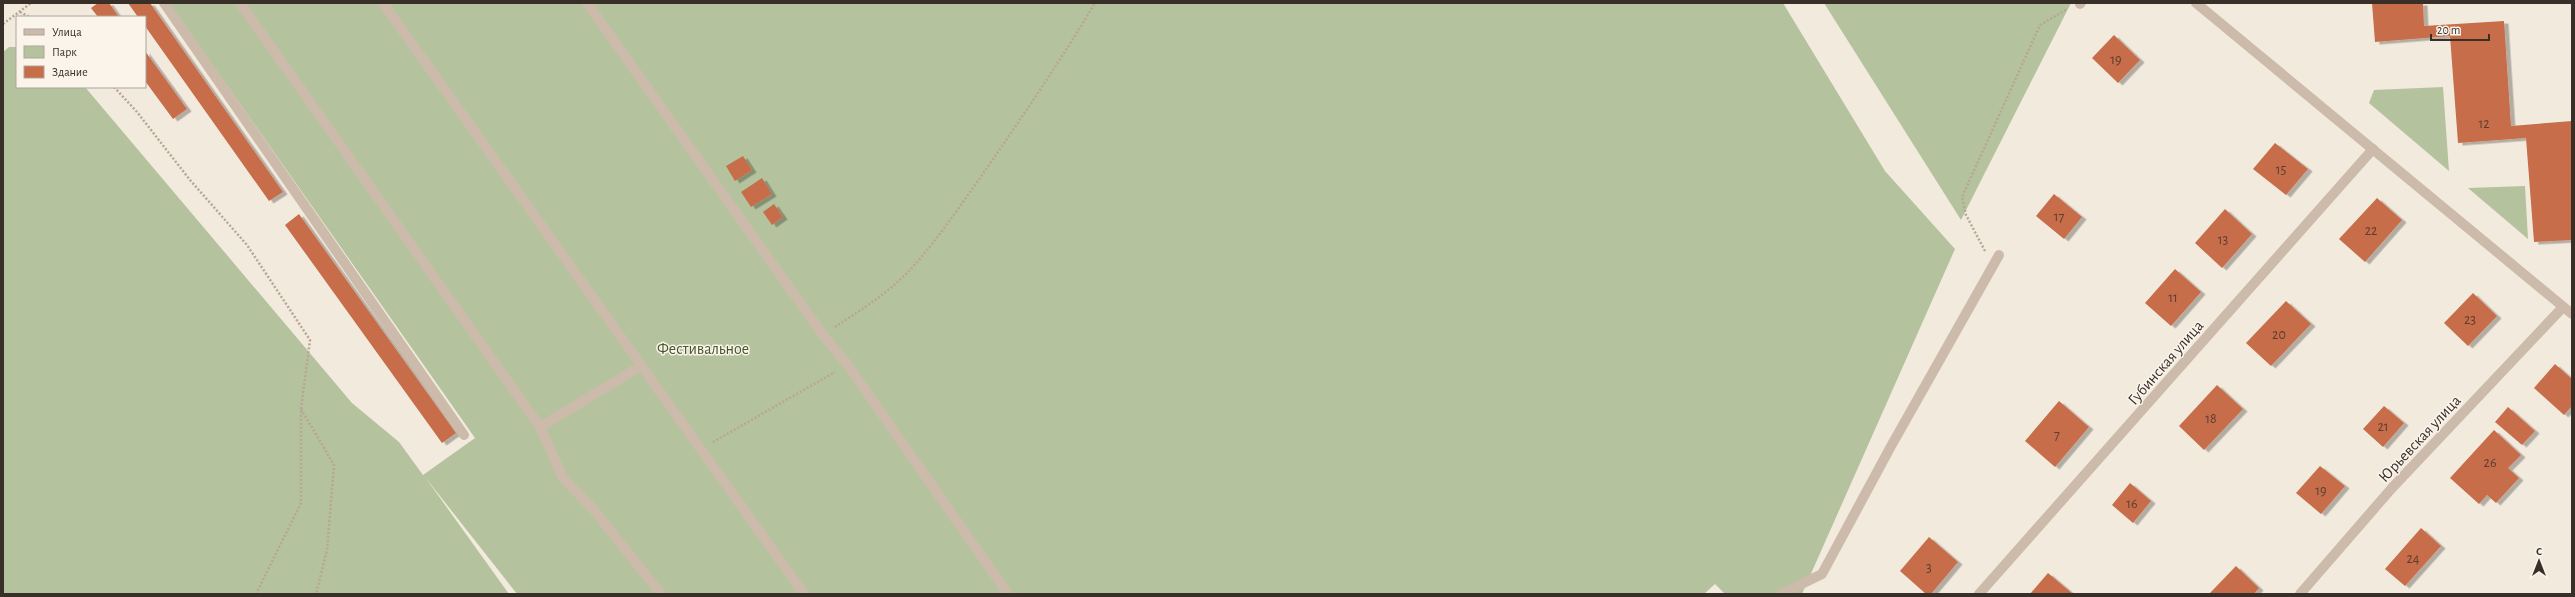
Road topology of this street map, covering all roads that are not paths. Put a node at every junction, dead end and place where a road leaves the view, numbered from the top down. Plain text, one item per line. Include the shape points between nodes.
1 (164, 3) edge
2 (240, 3) edge
3 (383, 3) edge
4 (587, 3) edge
5 (2196, 3) edge
6 (2373, 149) junction
7 (1999, 255) dead end
8 (2563, 307) junction
9 (2572, 314) edge
10 (641, 366) junction
11 (540, 427) junction
12 (464, 435) dead end
13 (661, 594) edge
14 (804, 594) edge
15 (1008, 594) edge
16 (1781, 594) edge
17 (1979, 594) edge
18 (2300, 594) edge

1 - 12 street
2 - 11 street
3 - 10 street
4 - 15 street via 823,335 847,364
5 - 6 street
6 - 8 street
6 - 17 street, Губинская улица
7 - 16 street via 1822,574
8 - 9 street
8 - 18 street, Юрьевская улица via 2392,488
10 - 11 street
10 - 14 street
11 - 13 street via 563,478 593,510

